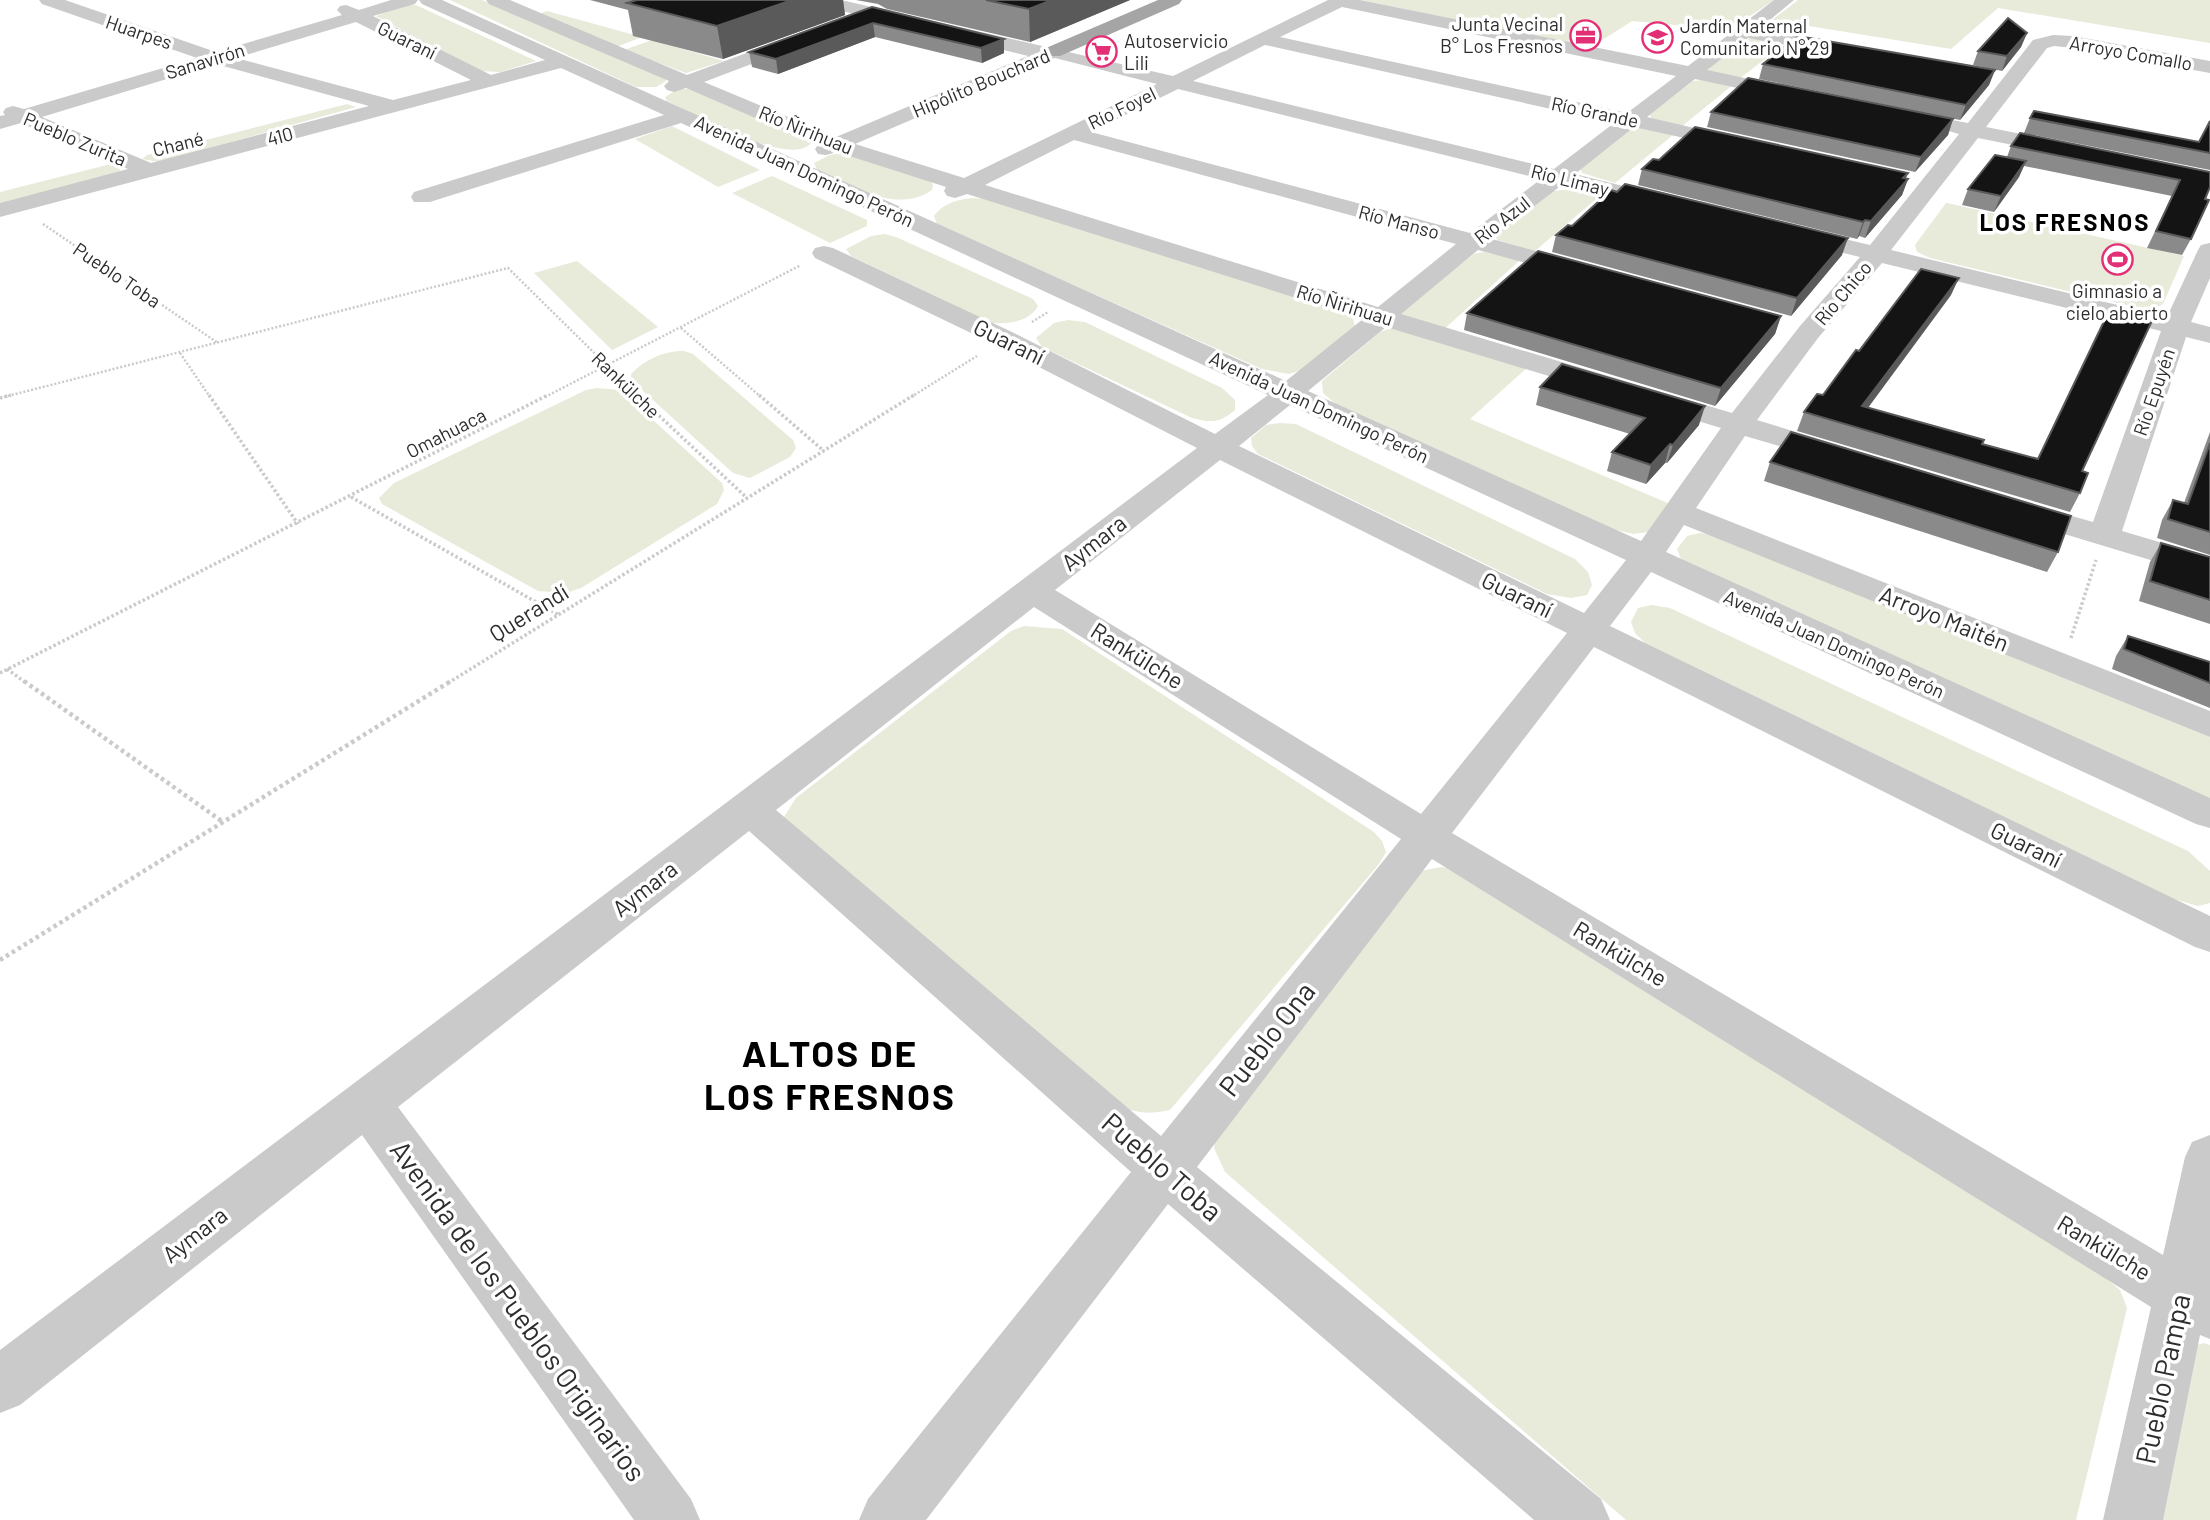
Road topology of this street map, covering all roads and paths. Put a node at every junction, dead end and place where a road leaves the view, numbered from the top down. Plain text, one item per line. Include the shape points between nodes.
1 (48, 0) edge
2 (326, 0) edge
3 (409, 0) edge
4 (428, 0) edge
5 (495, 0) edge
6 (819, 0) edge
7 (855, 0) edge
8 (905, 0) edge
9 (1173, 0) edge
10 (1785, 0) edge
11 (1341, 1) edge
12 (879, 10) junction
13 (356, 15) junction
14 (595, 22) dead end
15 (836, 26) edge
16 (569, 31) junction
17 (1742, 31) junction
18 (811, 35) edge
19 (1262, 39) junction
20 (2053, 40) joint
21 (1053, 52) junction
22 (1863, 54) edge
23 (215, 58) junction
24 (561, 62) junction
25 (2210, 67) edge
26 (1692, 73) junction
27 (1985, 76) edge
28 (489, 81) junction
29 (688, 81) junction
30 (2012, 81) junction
31 (1175, 82) junction
32 (643, 97) junction
33 (356, 98) junction
34 (1813, 98) edge
35 (0, 107) edge
36 (393, 107) junction
37 (23, 116) junction
38 (683, 116) junction
39 (1629, 120) junction
40 (1933, 122) edge
41 (0, 123) edge
42 (1974, 130) junction
43 (1070, 133) junction
44 (836, 145) junction
45 (1765, 150) edge
46 (2092, 155) edge
47 (121, 159) junction
48 (789, 163) junction
49 (149, 170) junction
50 (1557, 177) junction
51 (1901, 180) edge
52 (967, 185) junction
53 (1928, 186) junction
54 (0, 189) edge
55 (422, 197) dead end
56 (8, 208) edge
57 (921, 208) junction
58 (1690, 209) edge
59 (1770, 228) edge
60 (1474, 242) junction
61 (2210, 250) edge
62 (824, 253) joint
63 (1876, 254) junction
64 (1608, 278) edge
65 (1076, 295) junction
66 (1382, 317) junction
67 (1783, 325) edge
68 (2176, 326) junction
69 (681, 328) junction
70 (1810, 332) junction
71 (2210, 335) edge
72 (1005, 339) junction
73 (219, 343) junction
74 (180, 353) junction
75 (606, 366) junction
76 (1289, 392) junction
77 (0, 398) edge
78 (1739, 424) junction
79 (1218, 447) junction
80 (824, 451) junction
81 (1856, 460) edge
82 (351, 497) junction
83 (747, 498) junction
84 (2000, 504) edge
85 (1679, 512) junction
86 (298, 524) junction
87 (2104, 536) junction
88 (1645, 558) junction
89 (2210, 568) edge
90 (1032, 590) junction
91 (559, 615) junction
92 (1588, 630) junction
93 (2062, 666) junction
94 (6, 669) junction
95 (0, 673) edge
96 (2210, 726) edge
97 (748, 809) junction
98 (2210, 814) edge
99 (223, 822) junction
100 (1426, 836) junction
101 (2210, 935) edge
102 (0, 960) edge
103 (367, 1102) junction
104 (2210, 1157) edge
105 (1164, 1170) junction
106 (2196, 1304) edge
107 (0, 1385) edge
108 (670, 1520) edge
109 (889, 1520) edge
110 (1580, 1520) edge
111 (2133, 1520) edge

1 - 23 street, Huarpes
2 - 13 street, Guaraní
3 - 13 street, Sanavirón
4 - 24 street, Avenida Juan Domingo Perón
5 - 16 street, Río Ñirihuau
6 - 12 street, Río Limay
7 - 12 street, Río Limay
8 - 12 street
9 - 21 main road, Hipólito Bouchard
10 - 17 street, Río Azul
11 - 19 street, Río Foyel
11 - 26 street
12 - 15 street
12 - 21 street, Río Limay via 1031,51
13 - 23 street, Sanavirón
13 - 28 street, Guaraní
14 - 16 street
16 - 29 street, Río Ñirihuau
17 - 22 street
17 - 26 street, Río Azul
18 - 29 street
19 - 31 street, Río Foyel
19 - 39 street, Río Grande
20 - 25 street, Arroyo Comallo
20 - 30 street, Río Chico via 2040,44
21 - 31 street, Río Limay
21 - 44 street, Hipólito Bouchard
23 - 33 street, Huarpes
23 - 37 street, Sanavirón
24 - 28 street, 410
24 - 32 street, Avenida Juan Domingo Perón
26 - 34 street
26 - 39 street, Río Azul
27 - 30 street
28 - 36 street, 410
29 - 32 street
29 - 44 street, Río Ñirihuau
30 - 42 street, Río Chico
31 - 43 street, Río Foyel
31 - 50 street, Río Limay
32 - 38 street, Avenida Juan Domingo Perón
33 - 36 street, Huarpes
33 - 47 street, Chané
35 - 37 street, Pueblo Zurita
36 - 49 street, 410
37 - 41 street, Sanavirón
37 - 47 street, Pueblo Zurita
38 - 48 street, Avenida Juan Domingo Perón
38 - 55 street
39 - 45 street, Río Grande
39 - 50 street, Río Azul
40 - 42 street
42 - 46 street
42 - 53 street, Río Chico
43 - 52 street, Río Foyel
43 - 60 street, Río Manso
44 - 48 street, Hipólito Bouchard
44 - 52 street, Río Ñirihuau
47 - 49 street, Pueblo Zurita
47 - 54 street, Chané
48 - 57 street, Avenida Juan Domingo Perón
49 - 56 street, 410
50 - 58 street, Río Limay
50 - 60 street, Río Azul
51 - 53 street
52 - 57 street, Río Foyel
52 - 66 street, Río Ñirihuau
53 - 63 street, Río Chico
56 - 73 path, Pueblo Toba
57 - 65 street, Avenida Juan Domingo Perón
59 - 63 street
60 - 64 street, Río Manso
60 - 66 street, Río Azul
61 - 68 street, Río Epuyén
62 - 69 path, Omahuaca
62 - 72 street, Guaraní
63 - 68 street
63 - 70 street, Río Chico
65 - 72 path, Querandí
65 - 76 street, Avenida Juan Domingo Perón
66 - 76 street, Río Azul
66 - 78 street, Río Ñirihuau
67 - 70 street
68 - 71 street
68 - 87 street, Río Epuyén
69 - 75 path, Omahuaca
69 - 80 path
70 - 78 street, Río Chico
72 - 79 street, Guaraní
72 - 80 path, Querandí
73 - 74 path
73 - 75 path, Rankülche via 508,268
74 - 77 path
74 - 86 path
75 - 82 path, Omahuaca
75 - 83 path, Rankülche
76 - 79 street, Aymara
76 - 88 street, Avenida Juan Domingo Perón
78 - 81 street, Río Ñirihuau
78 - 85 street, Río Chico
79 - 90 street, Aymara
79 - 92 street, Guaraní
80 - 83 path, Querandí
82 - 86 path, Omahuaca
82 - 91 path
83 - 91 path, Querandí
84 - 87 street
85 - 88 street, Río Chico
85 - 93 street, Arroyo Maitén
86 - 94 path, Omahuaca
87 - 89 street
87 - 93 path
88 - 92 street, Pueblo Ona
88 - 98 street, Avenida Juan Domingo Perón
90 - 97 street, Aymara
90 - 100 street, Rankülche
91 - 99 path, Querandí
92 - 100 street, Pueblo Ona
92 - 101 street, Guaraní
93 - 96 street, Arroyo Maitén
94 - 95 path, Omahuaca
94 - 99 path
97 - 103 street, Aymara
97 - 105 street, Pueblo Toba
99 - 102 path, Querandí
100 - 105 street, Pueblo Ona
100 - 106 street, Rankülche
103 - 107 street, Aymara
103 - 108 street, Avenida de los Pueblos Originarios
104 - 106 street, Pueblo Pampa
105 - 109 street, Pueblo Ona
105 - 110 street, Pueblo Toba
106 - 111 street, Pueblo Pampa

